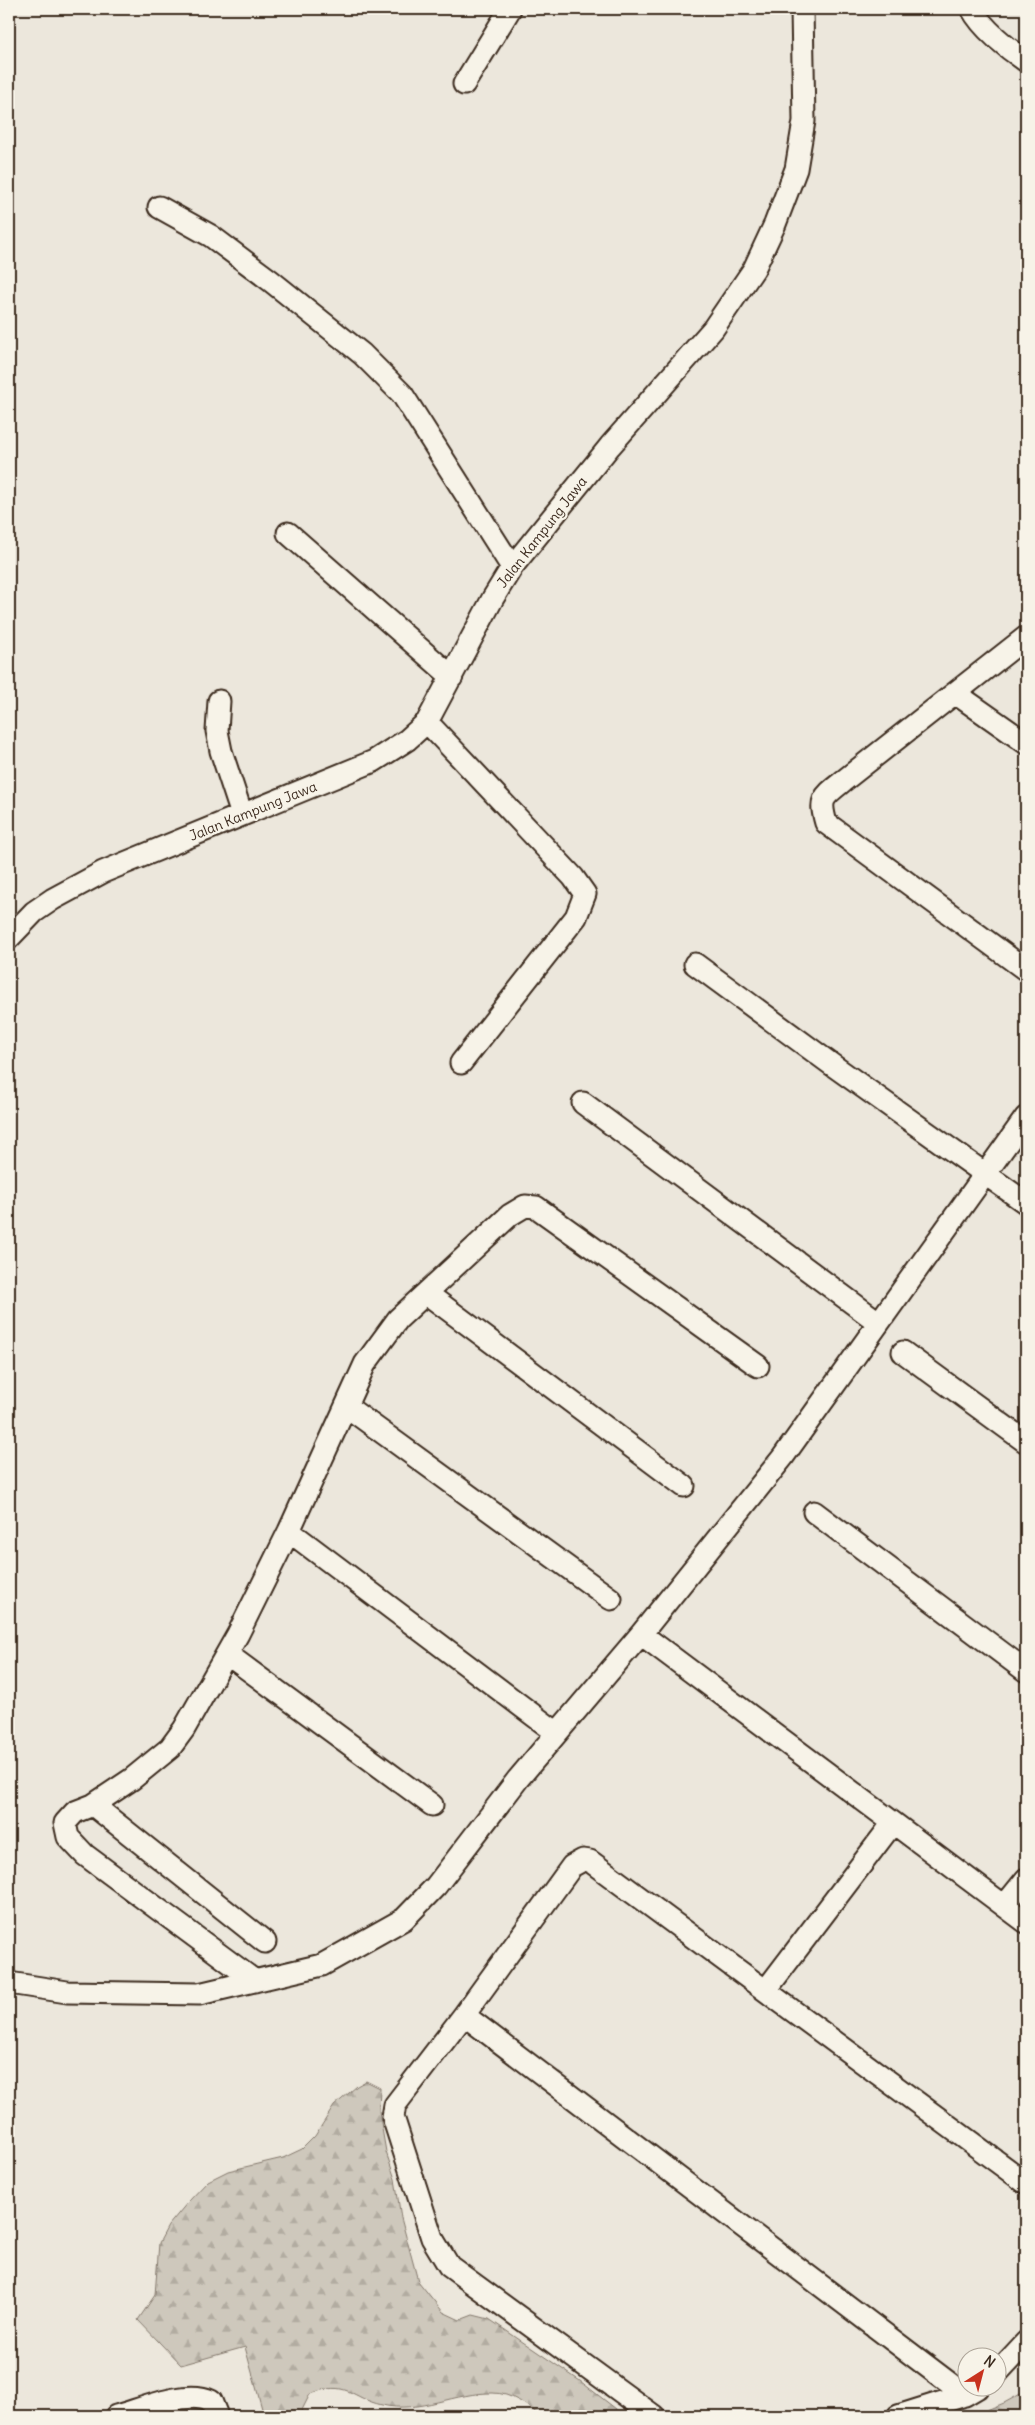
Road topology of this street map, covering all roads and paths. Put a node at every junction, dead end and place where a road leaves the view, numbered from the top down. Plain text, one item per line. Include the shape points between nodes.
1 (510, 9) edge
2 (802, 9) edge
3 (972, 9) edge
4 (1026, 61) edge
5 (464, 84) dead end
6 (159, 207) dead end
7 (288, 533) dead end
8 (512, 567) junction
9 (1026, 638) edge
10 (452, 677) junction
11 (955, 693) junction
12 (219, 701) dead end
13 (427, 722) junction
14 (1026, 743) edge
15 (242, 815) junction
16 (9, 938) edge
17 (695, 964) dead end
18 (1026, 970) edge
19 (461, 1063) dead end
20 (583, 1103) dead end
21 (1026, 1117) edge
22 (984, 1174) junction
23 (1026, 1203) edge
24 (426, 1293) junction
25 (878, 1322) junction
26 (903, 1352) dead end
27 (758, 1366) dead end
28 (346, 1406) junction
29 (1026, 1442) edge
30 (684, 1486) dead end
31 (814, 1512) dead end
32 (289, 1531) junction
33 (611, 1599) dead end
34 (641, 1634) junction
35 (227, 1654) junction
36 (1026, 1671) edge
37 (557, 1733) junction
38 (93, 1805) junction
39 (432, 1805) dead end
40 (893, 1822) junction
41 (1026, 1879) edge
42 (1005, 1905) junction
43 (1026, 1922) edge
44 (265, 1942) dead end
45 (255, 1981) junction
46 (9, 1983) edge
47 (766, 1990) junction
48 (464, 2015) junction
49 (1026, 2183) edge
50 (1026, 2342) edge
51 (1008, 2361) edge
52 (958, 2381) edge
53 (958, 2395) edge
54 (116, 2416) edge
55 (217, 2416) edge
56 (654, 2416) edge
57 (898, 2416) edge

1 - 5 street
2 - 8 street, Jalan Kampung Jawa via 804,122 796,169 754,269 713,329 610,446
3 - 4 street via 994,34
6 - 8 street via 211,236 271,281 362,354 402,394
7 - 10 street
8 - 10 street, Jalan Kampung Jawa
9 - 11 street
10 - 13 street, Jalan Kampung Jawa
11 - 14 street
11 - 18 street via 826,795 822,807 826,823
12 - 15 street via 217,731 221,751
13 - 15 street, Jalan Kampung Jawa via 407,740 374,761
13 - 19 street via 586,894 576,917
15 - 16 street, Jalan Kampung Jawa via 78,884 34,912
17 - 22 street
20 - 25 street
21 - 22 street
22 - 23 street
22 - 25 street
24 - 27 street via 510,1216 525,1206 536,1207
24 - 28 street via 398,1319 365,1364
24 - 30 street
25 - 34 street via 783,1457
26 - 29 street
28 - 32 street
28 - 33 street
31 - 36 street
32 - 35 street
32 - 37 street
34 - 37 street
34 - 40 street
35 - 38 street via 170,1748 132,1780
35 - 39 street
37 - 45 street via 436,1886 404,1919 322,1965
38 - 44 street
38 - 45 street via 75,1812 65,1823 68,1837 85,1855
40 - 42 street
40 - 47 street
41 - 42 street
42 - 43 street
45 - 46 street via 199,1994 66,1992
47 - 48 street via 590,1861 583,1860 572,1866
47 - 49 street
48 - 52 street
48 - 56 street via 395,2105 393,2117 432,2238 448,2266
50 - 51 street
53 - 57 street
54 - 55 street via 178,2398 201,2396 211,2401

